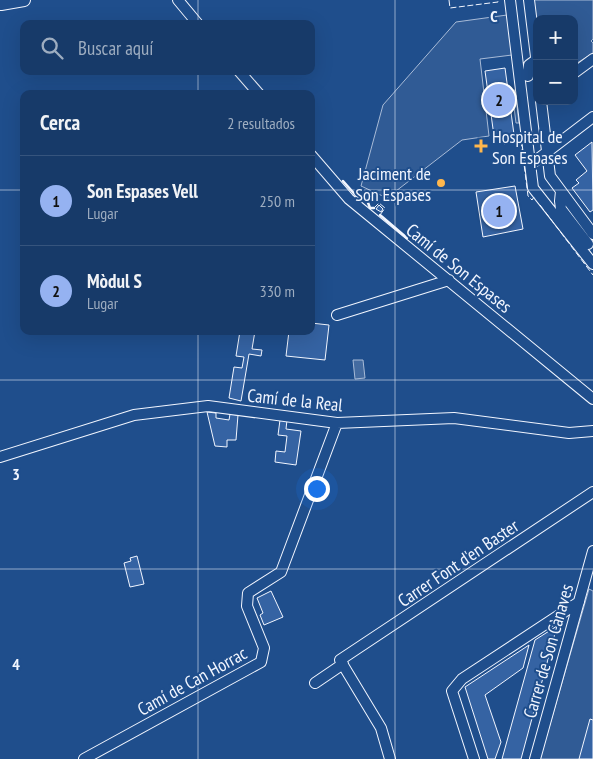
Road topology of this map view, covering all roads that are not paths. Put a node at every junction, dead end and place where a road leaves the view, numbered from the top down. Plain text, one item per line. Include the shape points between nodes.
1 (16, 0) edge
2 (24, 0) edge
3 (178, 0) edge
4 (510, 0) edge
5 (529, 0) edge
6 (0, 4) edge
7 (195, 20) edge
8 (533, 34) edge
9 (593, 59) edge
10 (533, 62) edge
11 (578, 70) edge
12 (242, 75) edge
13 (528, 76) dead end
14 (255, 90) edge
15 (541, 105) edge
16 (593, 117) edge
17 (547, 152) junction
18 (315, 160) edge
19 (530, 166) junction
20 (550, 176) junction
21 (532, 178) junction
22 (561, 191) junction
23 (593, 234) edge
24 (588, 244) dead end
25 (593, 264) edge
26 (449, 280) junction
27 (337, 315) dead end
28 (593, 399) edge
29 (337, 423) junction
30 (593, 431) edge
31 (0, 457) edge
32 (593, 492) edge
33 (593, 551) edge
34 (579, 602) junction
35 (342, 662) junction
36 (315, 683) dead end
37 (99, 755) edge
38 (84, 759) edge
39 (390, 759) edge
40 (474, 759) edge
41 (535, 759) edge

1 - 6 main road
2 - 6 main road
3 - 7 street
4 - 19 street
5 - 8 street
9 - 11 street
10 - 13 street via 529,65
12 - 14 street
15 - 17 street
16 - 17 street
17 - 19 street
17 - 20 street
18 - 26 street, Camí de Son Espases via 349,199
19 - 21 street
20 - 21 street via 543,173
20 - 22 street
21 - 25 street via 533,188
22 - 23 street
22 - 24 street via 561,209
26 - 27 street
26 - 28 street, Camí de Son Espases
29 - 30 street, Camí de la Real via 454,418 570,433
29 - 31 street, Camí de la Real via 208,406 134,414
29 - 37 street, Camí de Can Horrac via 281,572 248,593 247,606 264,648 261,662
32 - 35 street, Carrer Font d'en Baster
33 - 34 street, Carrer de Son Cànaves
34 - 40 street via 462,679 452,691
34 - 41 street, Carrer de Son Cànaves
35 - 36 street, Carrer Font d'en Baster
35 - 39 street via 382,728
37 - 38 street, Camí de Can Horrac

